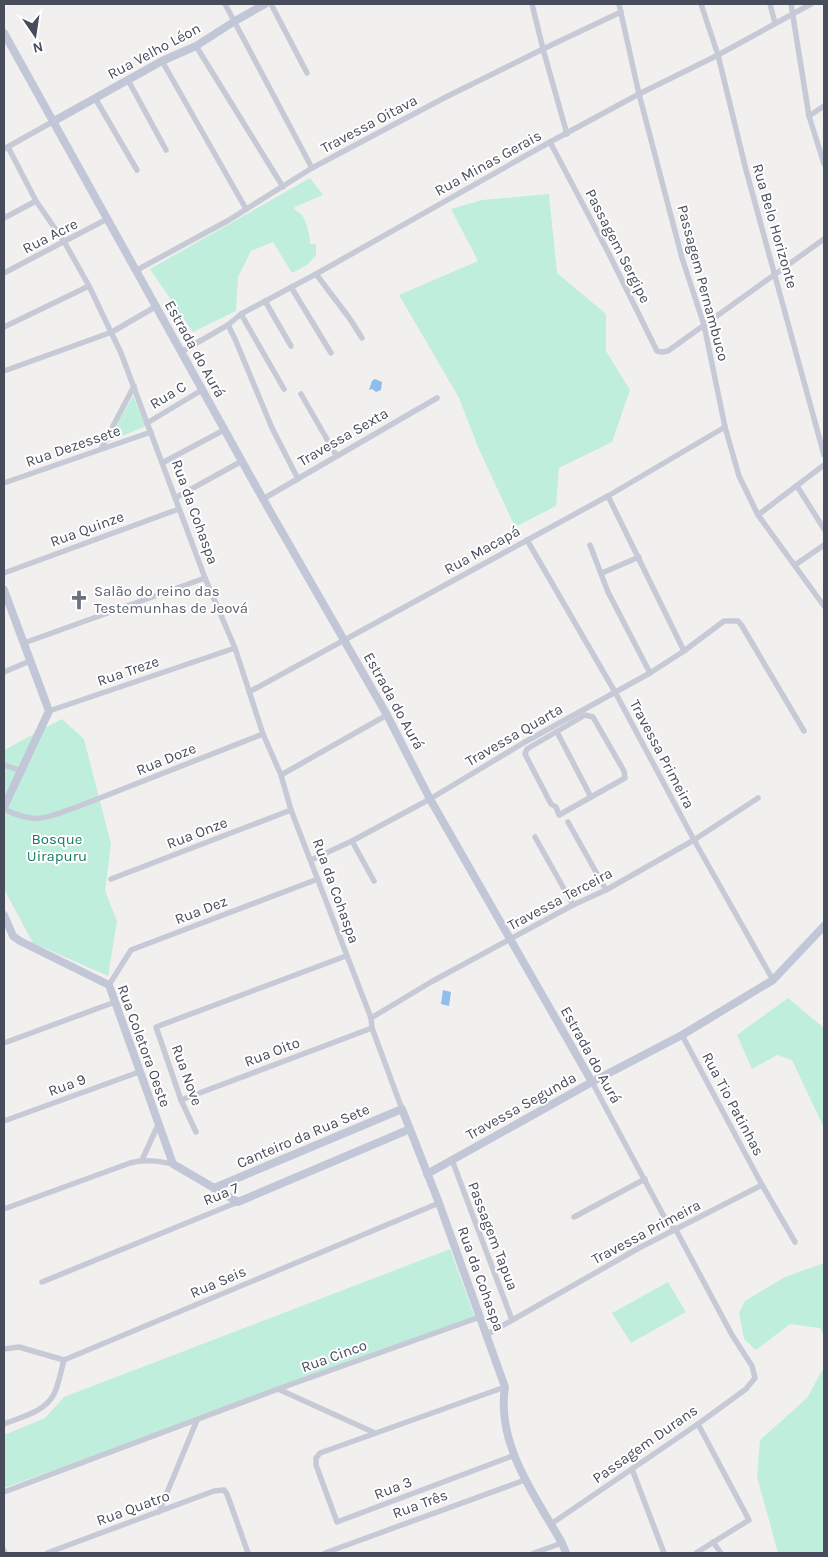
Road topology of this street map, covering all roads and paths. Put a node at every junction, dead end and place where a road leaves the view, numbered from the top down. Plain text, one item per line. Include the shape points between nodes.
1 (225, 4) edge
2 (265, 4) edge
3 (271, 4) edge
4 (532, 4) edge
5 (619, 4) edge
6 (701, 4) edge
7 (770, 4) edge
8 (791, 4) edge
9 (811, 4) edge
10 (621, 12) junction
11 (793, 13) junction
12 (235, 21) junction
13 (775, 23) junction
14 (4, 33) edge
15 (196, 46) junction
16 (543, 49) junction
17 (718, 55) junction
18 (162, 61) junction
19 (307, 73) dead end
20 (128, 80) junction
21 (639, 94) junction
22 (95, 98) junction
23 (824, 106) edge
24 (809, 116) junction
25 (54, 121) junction
26 (567, 134) junction
27 (550, 142) junction
28 (6, 148) edge
29 (166, 150) dead end
30 (824, 164) edge
31 (312, 168) junction
32 (137, 170) dead end
33 (283, 187) junction
34 (36, 201) junction
35 (246, 209) junction
36 (4, 218) edge
37 (107, 219) junction
38 (824, 238) edge
39 (64, 243) junction
40 (136, 270) junction
41 (4, 273) edge
42 (316, 274) junction
43 (775, 274) junction
44 (89, 286) junction
45 (291, 287) junction
46 (265, 301) junction
47 (155, 307) junction
48 (241, 314) junction
49 (228, 325) junction
50 (704, 325) junction
51 (4, 327) edge
52 (112, 332) junction
53 (362, 338) dead end
54 (291, 346) dead end
55 (181, 352) junction
56 (331, 353) dead end
57 (4, 371) edge
58 (134, 386) junction
59 (284, 389) dead end
60 (202, 390) junction
61 (301, 394) dead end
62 (437, 398) dead end
63 (147, 422) junction
64 (725, 427) junction
65 (224, 430) junction
66 (151, 432) junction
67 (101, 449) junction
68 (336, 455) junction
69 (824, 455) edge
70 (242, 461) junction
71 (162, 463) junction
72 (824, 465) edge
73 (298, 479) junction
74 (4, 483) edge
75 (797, 486) junction
76 (608, 496) junction
77 (175, 498) junction
78 (263, 499) junction
79 (179, 509) junction
80 (758, 515) junction
81 (824, 529) edge
82 (527, 540) junction
83 (590, 545) dead end
84 (824, 545) edge
85 (639, 557) junction
86 (795, 565) junction
87 (4, 573) edge
88 (602, 573) junction
89 (205, 578) junction
90 (4, 590) edge
91 (824, 606) edge
92 (344, 640) junction
93 (24, 643) junction
94 (235, 648) junction
95 (684, 651) junction
96 (30, 661) junction
97 (4, 672) edge
98 (650, 673) junction
99 (248, 692) junction
100 (615, 692) junction
101 (49, 710) junction
102 (387, 716) junction
103 (804, 730) dead end
104 (557, 732) junction
105 (264, 734) junction
106 (525, 742) junction
107 (527, 749) junction
108 (4, 765) edge
109 (22, 771) junction
110 (281, 774) junction
111 (590, 797) junction
112 (758, 798) dead end
113 (430, 799) junction
114 (4, 808) edge
115 (291, 810) junction
116 (568, 822) dead end
117 (535, 837) dead end
118 (694, 840) junction
119 (352, 841) junction
120 (311, 860) junction
121 (111, 879) dead end
122 (318, 879) junction
123 (374, 881) dead end
124 (606, 890) junction
125 (574, 904) junction
126 (4, 915) edge
127 (824, 926) edge
128 (510, 940) junction
129 (346, 956) junction
130 (773, 980) junction
131 (109, 985) junction
132 (115, 1002) junction
133 (371, 1018) junction
134 (156, 1027) joint
135 (372, 1028) junction
136 (682, 1036) junction
137 (4, 1043) edge
138 (139, 1072) junction
139 (592, 1082) junction
140 (181, 1100) junction
141 (402, 1109) junction
142 (4, 1121) edge
143 (158, 1126) junction
144 (410, 1129) junction
145 (196, 1132) dead end
146 (142, 1160) junction
147 (452, 1160) junction
148 (173, 1164) junction
149 (427, 1174) junction
150 (644, 1179) junction
151 (762, 1185) junction
152 (214, 1188) junction
153 (238, 1202) junction
154 (439, 1204) junction
155 (4, 1209) edge
156 (574, 1217) dead end
157 (676, 1230) junction
158 (795, 1242) dead end
159 (42, 1282) dead end
160 (480, 1317) junction
161 (512, 1320) junction
162 (486, 1335) junction
163 (4, 1349) edge
164 (64, 1360) junction
165 (752, 1383) joint
166 (505, 1387) junction
167 (278, 1390) junction
168 (197, 1420) junction
169 (4, 1424) edge
170 (698, 1424) junction
171 (375, 1433) junction
172 (515, 1455) junction
173 (632, 1469) junction
174 (525, 1480) junction
175 (4, 1492) edge
176 (159, 1512) junction
177 (551, 1524) junction
178 (713, 1542) junction
179 (562, 1543) junction
180 (249, 1552) edge
181 (47, 1553) edge
182 (325, 1553) edge
183 (534, 1553) edge
184 (566, 1553) edge
185 (664, 1553) edge
186 (696, 1553) edge
187 (721, 1553) edge

1 - 12 street
2 - 12 street, Rua Velho Léon
3 - 19 street
4 - 16 street
5 - 10 street, Passagem Pernambuco
6 - 17 street, Rua Belo Horizonte
7 - 13 street
8 - 11 street
9 - 11 street, Rua Minas Gerais
10 - 16 street, Travessa Oitava
10 - 21 street, Passagem Pernambuco
11 - 13 street, Rua Minas Gerais
11 - 24 street
12 - 15 street, Rua Velho Léon
12 - 31 street
13 - 17 street, Rua Minas Gerais
14 - 25 street, Estrada do Aurá
15 - 18 street, Rua Velho Léon
15 - 33 street
16 - 26 street
16 - 31 street, Travessa Oitava
17 - 21 street, Rua Minas Gerais
17 - 43 street, Rua Belo Horizonte
18 - 20 street, Rua Velho Léon
18 - 35 street
20 - 22 street, Rua Velho Léon
20 - 29 street
21 - 26 street, Rua Minas Gerais
21 - 50 street, Passagem Pernambuco via 682,258
22 - 25 street, Rua Velho Léon
22 - 32 street
23 - 24 street
24 - 30 street
25 - 28 street
25 - 37 street, Estrada do Aurá
26 - 27 street, Rua Minas Gerais
27 - 42 street, Rua Minas Gerais
27 - 50 street, Passagem Sergipe via 657,351 668,351
28 - 34 street, Rua da Cohaspa
31 - 33 street, Travessa Oitava
33 - 35 street, Travessa Oitava
34 - 36 street
34 - 39 street, Rua da Cohaspa
35 - 40 street, Travessa Oitava
37 - 39 street, Rua Acre
37 - 40 street, Estrada do Aurá
38 - 43 street
39 - 41 street, Rua Acre
39 - 44 street, Rua da Cohaspa
40 - 47 street, Estrada do Aurá
42 - 45 street, Rua Minas Gerais
42 - 53 street
43 - 50 street
43 - 69 street, Rua Belo Horizonte
44 - 51 street
44 - 52 street, Rua da Cohaspa
45 - 46 street, Rua Minas Gerais
45 - 56 street
46 - 48 street, Rua Minas Gerais
46 - 54 street
47 - 52 street
47 - 55 street, Estrada do Aurá
48 - 49 street, Rua Minas Gerais
48 - 59 street
49 - 55 street, Rua Minas Gerais
49 - 73 street via 272,428
50 - 64 street, Passagem Pernambuco
52 - 57 street
52 - 58 street, Rua da Cohaspa
55 - 60 street, Estrada do Aurá
58 - 63 street, Rua da Cohaspa
58 - 67 street
60 - 63 street, Rua C
60 - 65 street, Estrada do Aurá
61 - 68 street
62 - 68 street, Travessa Sexta
63 - 66 street, Rua da Cohaspa
64 - 76 street, Rua Macapá
64 - 80 street, Passagem Pernambuco via 739,476
65 - 70 street, Estrada do Aurá
65 - 71 street
66 - 67 street, Rua Dezessete
66 - 71 street, Rua da Cohaspa
67 - 74 street, Rua Dezessete
68 - 73 street, Travessa Sexta
70 - 77 street
70 - 78 street, Estrada do Aurá
71 - 77 street, Rua da Cohaspa
72 - 75 street
73 - 78 street, Travessa Sexta
75 - 80 street
75 - 81 street
76 - 82 street, Rua Macapá
76 - 85 street
77 - 79 street, Rua da Cohaspa
78 - 92 street, Estrada do Aurá
79 - 87 street, Rua Quinze
79 - 89 street, Rua da Cohaspa
80 - 86 street, Passagem Pernambuco
82 - 92 street, Rua Macapá
82 - 100 street, Travessa Primeira
83 - 88 street
84 - 86 street
85 - 88 street
85 - 95 street
86 - 91 street, Passagem Pernambuco
88 - 98 street via 608,592
89 - 93 street
89 - 94 street, Rua da Cohaspa
90 - 93 street
92 - 99 street, Rua Macapá
92 - 102 street, Estrada do Aurá
93 - 96 street
94 - 99 street, Rua da Cohaspa
94 - 101 street, Rua Treze
95 - 98 street, Travessa Quarta
95 - 103 street, Travessa Quarta via 724,621 738,621
96 - 97 street
96 - 101 street
98 - 100 street, Travessa Quarta
99 - 105 street, Rua da Cohaspa
100 - 106 street, Travessa Quarta
100 - 118 street, Travessa Primeira
101 - 109 street
102 - 110 street
102 - 113 street, Estrada do Aurá
104 - 107 street
104 - 111 street
104 - 111 street via 585,715 593,717 624,771 625,778
105 - 110 street, Rua da Cohaspa
105 - 114 street, Rua Doze via 48,817 19,816
106 - 107 street
106 - 113 street, Travessa Quarta
107 - 111 street via 526,757 560,815
108 - 109 street
109 - 114 street
110 - 115 street, Rua da Cohaspa
112 - 118 street, Travessa Terceira
113 - 119 street, Travessa Quarta
113 - 128 street, Estrada do Aurá
115 - 120 street, Rua da Cohaspa
115 - 121 street, Rua Onze
116 - 124 street
117 - 125 street
118 - 124 street, Travessa Terceira
118 - 130 street, Travessa Primeira
119 - 120 street, Travessa Quarta
119 - 123 street
120 - 122 street, Rua da Cohaspa
122 - 129 street, Rua da Cohaspa
122 - 131 street, Rua Dez via 131,950
124 - 125 street, Travessa Terceira
125 - 128 street, Travessa Terceira
126 - 131 street, Rua Coletora Oeste via 20,942
127 - 130 street, Travessa Segunda
128 - 133 street, Travessa Terceira
128 - 139 street, Estrada do Aurá
129 - 133 street, Rua da Cohaspa
129 - 134 street, Rua da Cohaspa
130 - 136 street, Travessa Segunda
131 - 132 street, Rua Coletora Oeste
132 - 137 street
132 - 138 street, Rua Coletora Oeste
133 - 135 street, Rua da Cohaspa
134 - 140 street, Rua Nove
135 - 140 street, Rua Oito
135 - 141 street, Rua da Cohaspa
136 - 139 street, Travessa Segunda
136 - 151 street, Rua Tio Patinhas
138 - 142 street, Rua 9
138 - 143 street, Rua Coletora Oeste
139 - 147 street, Travessa Segunda
139 - 150 street, Estrada do Aurá
140 - 145 street, Rua Nove
141 - 144 street, Rua da Cohaspa
141 - 152 street, Canteiro da Rua Sete
143 - 146 street, Rua Coletora Oeste
143 - 148 street, Rua Coletora Oeste
144 - 149 street, Rua da Cohaspa
144 - 153 street, Rua 7
146 - 148 street
146 - 155 street
147 - 149 street, Travessa Segunda
147 - 161 street, Passagem Tapua
148 - 152 street
149 - 154 street, Rua da Cohaspa
150 - 156 street
150 - 157 street, Estrada do Aurá via 667,1222
151 - 157 street, Travessa Primeira
151 - 158 street
152 - 153 street
153 - 159 street, Rua 7
154 - 160 street, Rua da Cohaspa
154 - 164 street, Rua Seis
157 - 161 street, Travessa Primeira
157 - 165 street, Estrada do Aurá via 752,1366 755,1376
160 - 162 street, Rua da Cohaspa
160 - 167 street, Rua Cinco
161 - 162 street, Travessa Primeira
162 - 166 street, Rua da Cohaspa
163 - 164 street via 19,1347
164 - 169 street via 50,1400 41,1408
165 - 170 street, Passagem Durans
166 - 171 street
166 - 172 street, Rua da Cohaspa via 504,1410
167 - 168 street, Rua Cinco
167 - 171 street
168 - 175 street, Rua Cinco
168 - 176 street
170 - 173 street, Passagem Durans
170 - 178 street via 749,1520
171 - 172 street, Rua 3 via 320,1453 316,1458 337,1522
172 - 174 street, Rua da Cohaspa
173 - 177 street, Passagem Durans
173 - 185 street
174 - 177 street, Rua da Cohaspa
174 - 182 street, Rua Três
176 - 180 street, Rua Quatro via 224,1490
176 - 181 street, Rua Quatro
177 - 179 street, Rua da Cohaspa
178 - 186 street
178 - 187 street
179 - 183 street
179 - 184 street, Rua da Cohaspa

